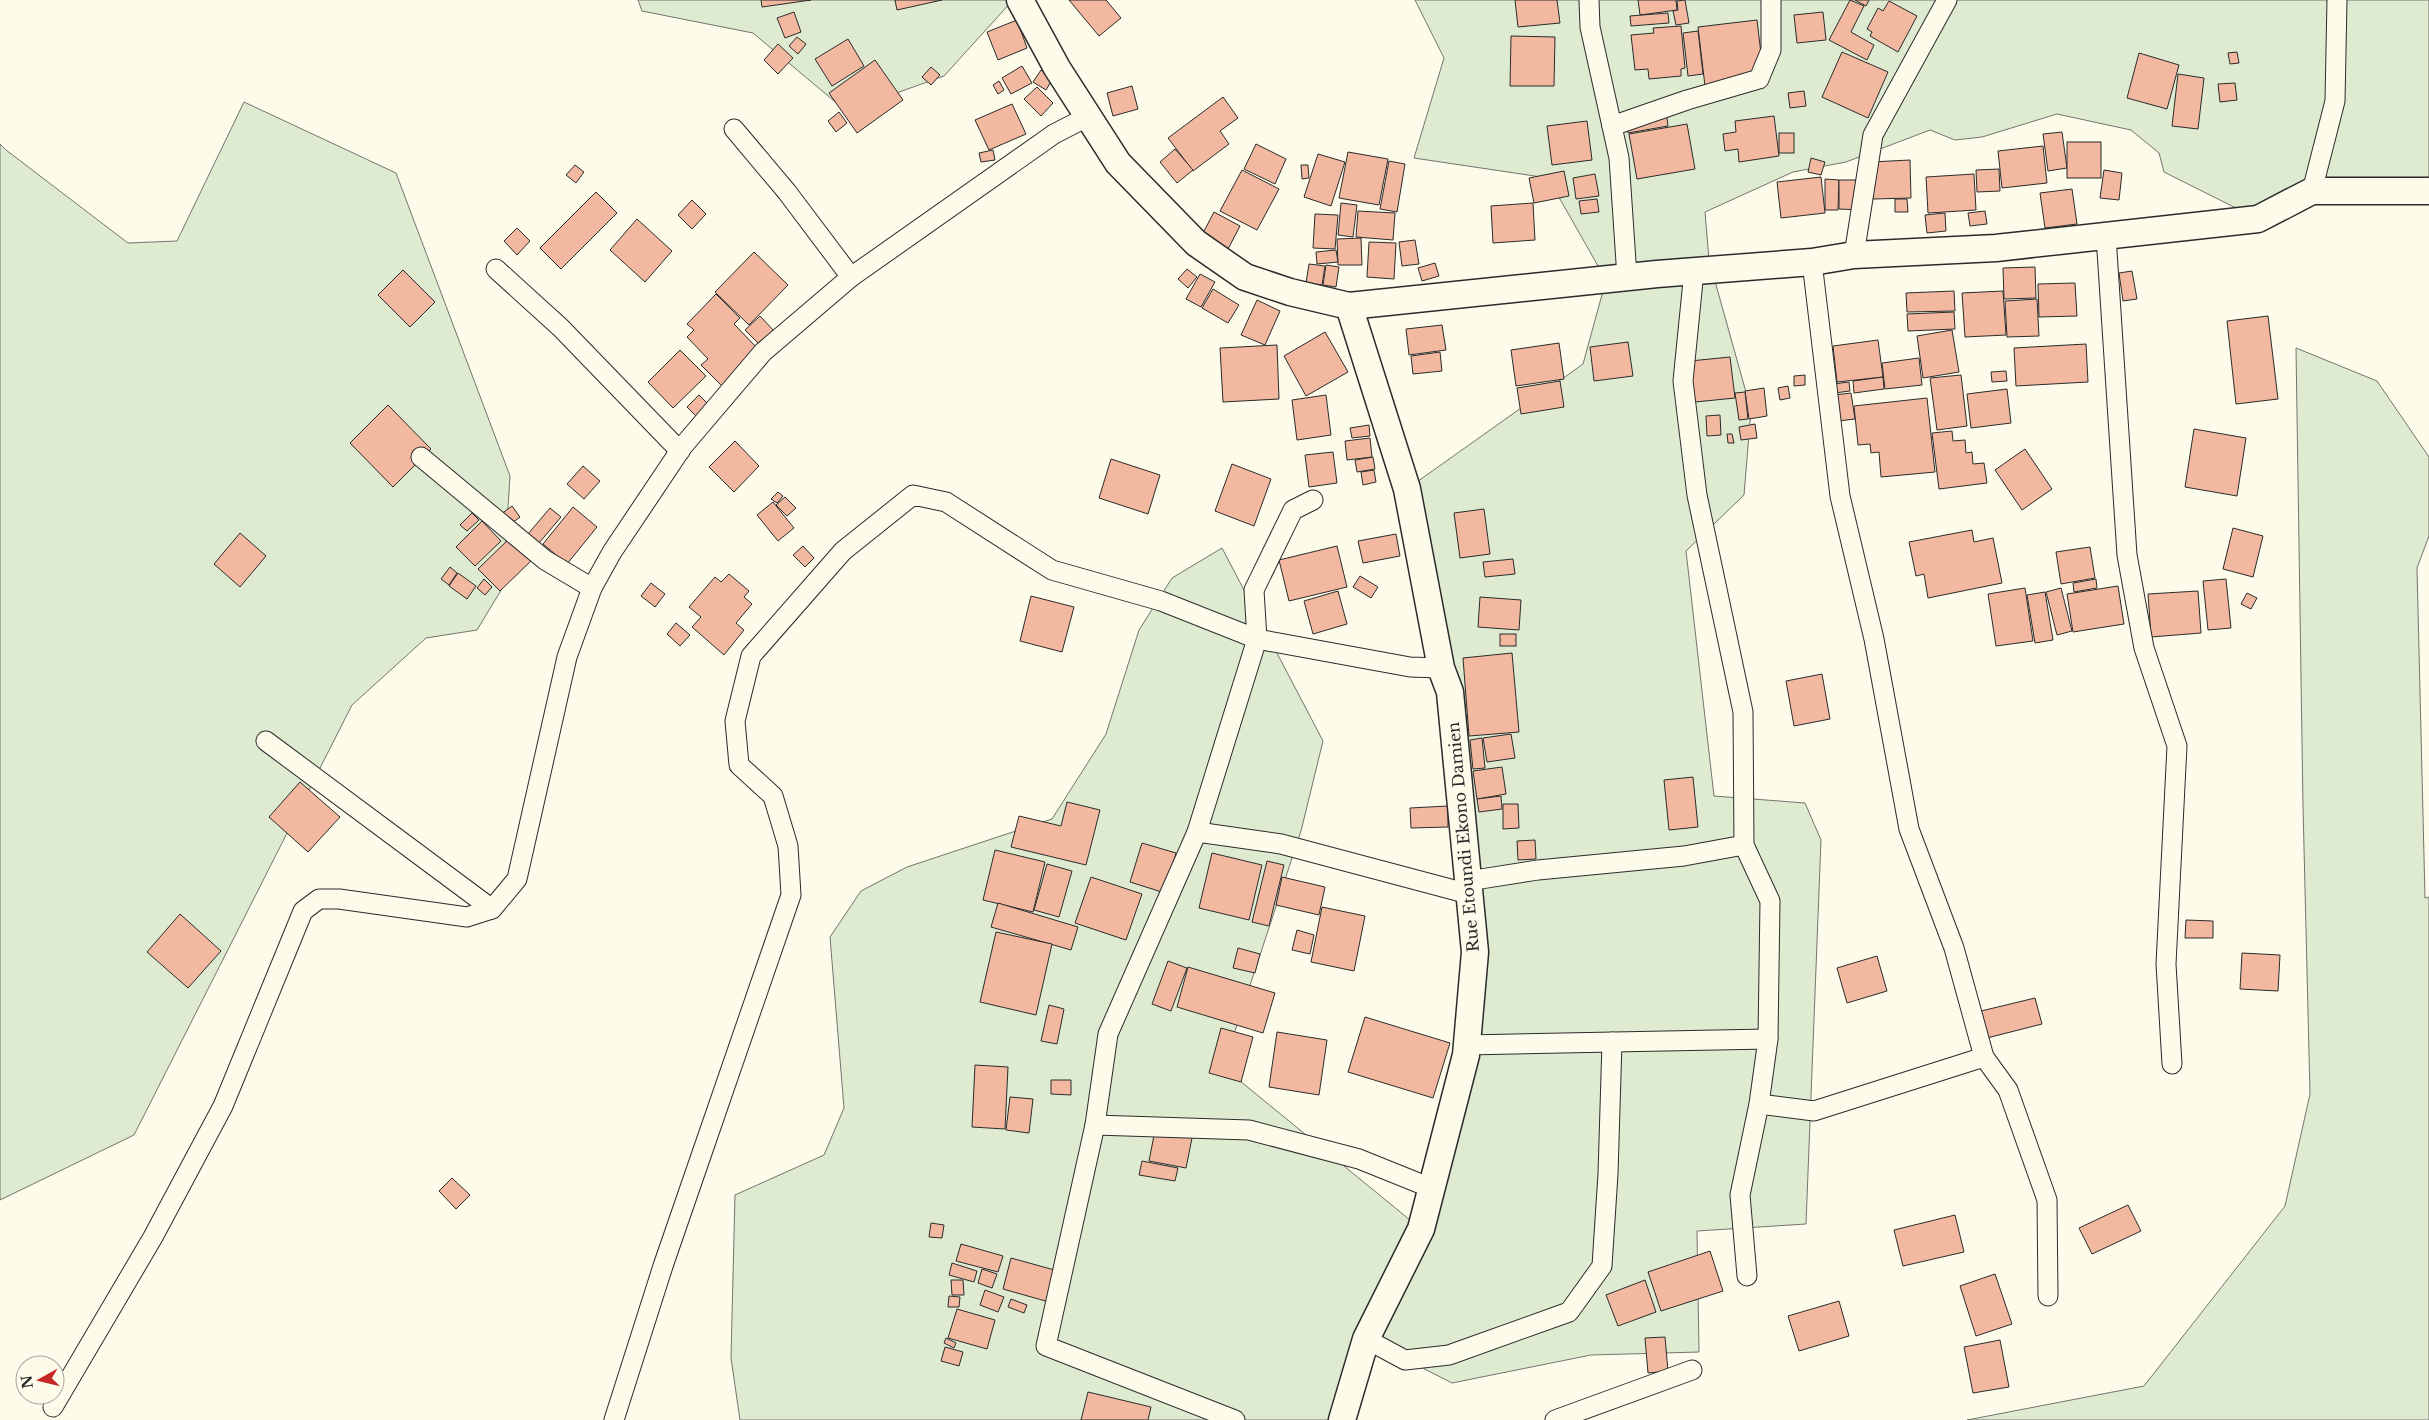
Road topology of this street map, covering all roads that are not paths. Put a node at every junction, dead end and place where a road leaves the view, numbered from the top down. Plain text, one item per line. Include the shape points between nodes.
1 (1020, 0) edge
2 (1589, 0) edge
3 (1771, 0) edge
4 (1947, 0) edge
5 (2337, 0) edge
6 (1087, 117) junction
7 (1612, 126) junction
8 (734, 130) dead end
9 (2312, 191) junction
10 (2429, 191) edge
11 (2106, 236) junction
12 (1854, 256) junction
13 (1812, 262) junction
14 (496, 269) dead end
15 (1694, 271) junction
16 (852, 277) junction
17 (1627, 277) junction
18 (1350, 306) junction
19 (680, 452) junction
20 (421, 457) dead end
21 (1313, 500) dead end
22 (592, 588) junction
23 (1257, 638) junction
24 (1441, 668) junction
25 (266, 741) dead end
26 (1197, 832) junction
27 (1744, 845) junction
28 (1469, 887) junction
29 (492, 909) junction
30 (1768, 1039) junction
31 (1612, 1042) junction
32 (1466, 1045) junction
33 (1984, 1057) junction
34 (2172, 1064) dead end
35 (1759, 1104) junction
36 (1095, 1125) junction
37 (1432, 1188) junction
38 (1747, 1276) dead end
39 (2048, 1296) dead end
40 (1366, 1339) junction
41 (1692, 1370) dead end
42 (53, 1407) dead end
43 (614, 1420) edge
44 (1235, 1420) edge
45 (1342, 1420) edge
46 (1555, 1420) edge

1 - 6 street
2 - 7 street via 1590,27
3 - 7 street via 1771,50 1759,79
4 - 12 street via 1873,135
5 - 9 street via 2335,101
6 - 16 street via 1054,134
6 - 18 street via 1118,163 1196,243 1245,277
7 - 17 street via 1620,158
8 - 16 street via 787,192
9 - 10 street
9 - 11 street via 2258,219
11 - 12 street via 1996,248
11 - 34 street via 2127,555 2144,648 2177,746 2166,964
12 - 13 street
13 - 15 street
13 - 33 street via 1840,496 1874,639 1909,829 1954,948
14 - 19 street via 561,328
15 - 17 street
15 - 27 street via 1683,381 1697,495 1743,712
16 - 19 street via 763,352
17 - 18 street
18 - 24 street, Rue Etoundi Ekono Damien via 1407,489
19 - 22 street via 612,552
20 - 22 street via 545,560
21 - 23 street via 1293,510 1254,590
22 - 29 street via 567,657 517,879
23 - 24 street via 1410,667
23 - 26 street
23 - 43 street via 1160,601 1052,570 946,502 913,495 843,551 751,656 735,721 739,765 773,796 788,846 791,894 663,1266
24 - 28 street, Rue Etoundi Ekono Damien via 1450,692
25 - 29 street
26 - 28 street via 1281,844
26 - 36 street via 1108,1034
27 - 28 street via 1684,856 1538,870
27 - 30 street via 1770,901
28 - 32 street, Rue Etoundi Ekono Damien via 1475,952
29 - 42 street via 467,917 319,899 303,911 223,1106 152,1237
30 - 31 street
30 - 35 street
31 - 32 street
31 - 40 street via 1602,1266 1570,1312 1448,1355 1405,1360
32 - 37 street, Rue Etoundi Ekono Damien
33 - 35 street via 1814,1111
33 - 39 street via 2008,1090 2047,1200
35 - 38 street via 1740,1195
36 - 37 street via 1248,1130 1359,1159
36 - 44 street via 1046,1346
37 - 40 street, Rue Etoundi Ekono Damien via 1421,1229
40 - 45 street, Rue Etoundi Ekono Damien
41 - 46 street

